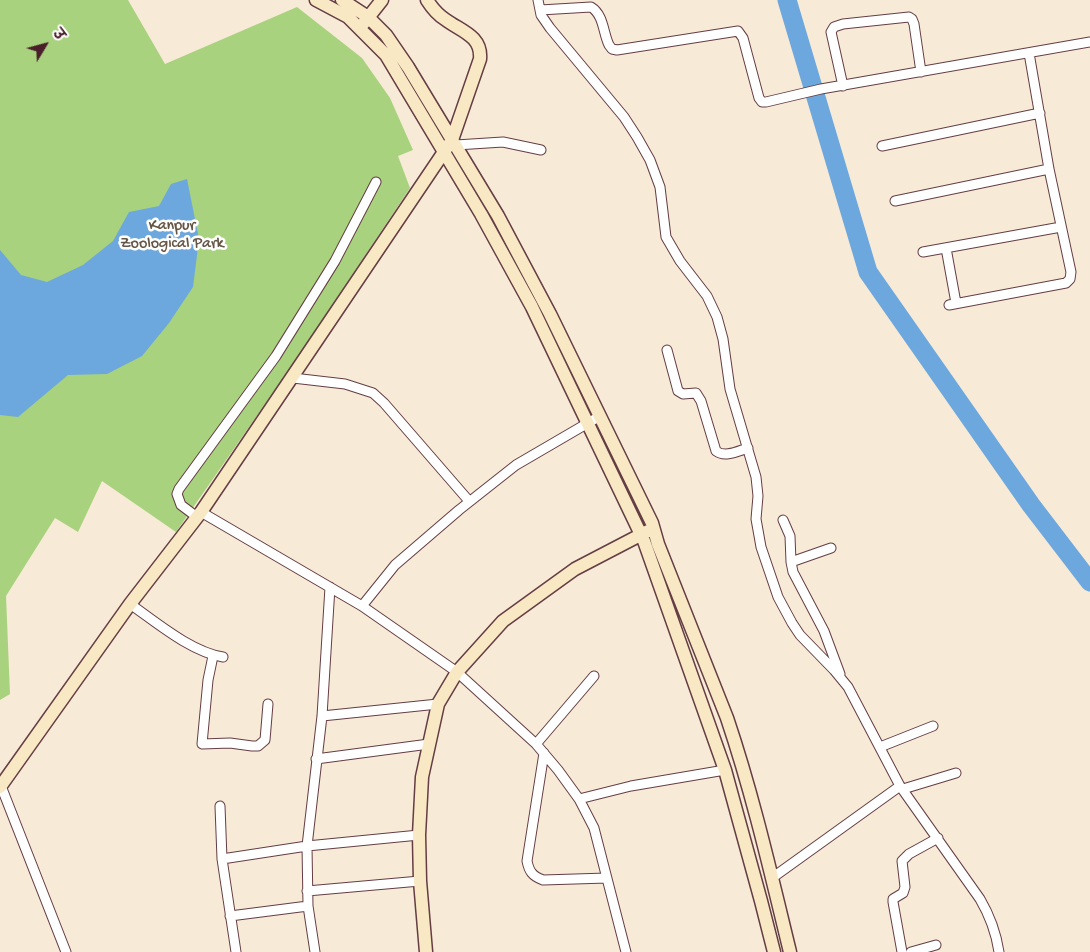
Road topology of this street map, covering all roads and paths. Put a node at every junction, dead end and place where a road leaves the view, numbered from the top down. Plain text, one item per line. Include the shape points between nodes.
1 (316, 0) edge
2 (342, 0) edge
3 (382, 0) edge
4 (426, 0) edge
5 (538, 0) edge
6 (540, 10) junction
7 (368, 17) junction
8 (360, 29) junction
9 (1090, 42) edge
10 (1029, 53) junction
11 (921, 72) junction
12 (843, 86) junction
13 (1040, 113) junction
14 (454, 143) junction
15 (882, 146) dead end
16 (541, 150) dead end
17 (444, 153) junction
18 (1049, 169) junction
19 (376, 182) dead end
20 (895, 201) dead end
21 (1061, 227) junction
22 (946, 248) junction
23 (923, 252) dead end
24 (666, 350) dead end
25 (293, 378) junction
26 (600, 416) junction
27 (588, 424) junction
28 (748, 448) junction
29 (469, 502) junction
30 (199, 514) junction
31 (783, 520) dead end
32 (654, 529) junction
33 (641, 534) junction
34 (830, 548) dead end
35 (790, 562) junction
36 (330, 587) junction
37 (130, 604) junction
38 (362, 606) junction
39 (213, 656) junction
40 (223, 657) dead end
41 (457, 672) junction
42 (594, 676) dead end
43 (842, 679) junction
44 (268, 704) dead end
45 (438, 704) junction
46 (322, 716) junction
47 (933, 726) dead end
48 (429, 744) junction
49 (536, 744) junction
50 (880, 748) junction
51 (544, 753) junction
52 (316, 759) junction
53 (725, 770) junction
54 (956, 773) dead end
55 (0, 786) edge
56 (901, 787) junction
57 (579, 799) junction
58 (220, 806) dead end
59 (419, 835) junction
60 (938, 838) junction
61 (307, 846) junction
62 (222, 859) junction
63 (607, 878) junction
64 (772, 878) junction
65 (420, 882) junction
66 (307, 891) junction
67 (308, 906) junction
68 (230, 916) junction
69 (936, 946) dead end
70 (66, 952) edge
71 (236, 952) edge
72 (315, 952) edge
73 (426, 952) edge
74 (626, 952) edge
75 (774, 952) edge
76 (790, 952) edge
77 (902, 952) edge
78 (911, 952) edge
79 (999, 952) edge

1 - 8 main road via 348,18
2 - 7 main road
3 - 7 main road
4 - 14 main road via 438,14 473,37 481,52
5 - 6 street
6 - 12 street via 591,7 600,17 609,46 617,50 738,30 762,102
6 - 28 street via 550,28 630,126 650,160 660,187 666,236 680,261 707,296 717,317 730,390
7 - 8 main road
7 - 14 main road via 386,35
8 - 17 main road via 386,55
9 - 10 street
10 - 11 street
10 - 13 street
11 - 12 street
11 - 12 street via 914,24 909,17 843,24 831,32
13 - 15 street
13 - 18 street
14 - 16 street via 503,142
14 - 17 main road
14 - 26 main road via 498,216
17 - 25 main road
17 - 27 main road via 532,306
18 - 20 street
18 - 21 street
19 - 30 street via 335,261 276,356 179,489 180,504
21 - 22 street
21 - 22 street via 1071,272 1066,283 953,304
22 - 23 street
24 - 28 street via 678,391 696,393 701,401 716,451 724,455
25 - 29 street via 345,384 373,393
25 - 30 main road
26 - 27 street
26 - 32 main road
27 - 29 street via 516,464
27 - 33 main road
28 - 43 street via 758,486 758,532 778,597 800,635
29 - 38 street via 395,566
30 - 36 street
30 - 37 main road
31 - 35 street via 790,536
32 - 33 main road
32 - 64 main road via 730,726
33 - 41 main road via 575,569 503,621
33 - 53 main road
34 - 35 street
35 - 43 street via 824,631
36 - 38 street
36 - 46 street
37 - 39 street via 198,650
37 - 55 main road
38 - 41 street
39 - 40 street
39 - 44 street via 202,744 252,746 262,743 265,740
41 - 45 main road
41 - 49 street
42 - 49 street
43 - 50 street
45 - 46 street
45 - 48 main road
46 - 52 street
47 - 50 street
48 - 52 street
48 - 59 main road via 422,777
49 - 51 street
50 - 56 street
51 - 57 street
51 - 63 street via 529,869 543,880
52 - 61 street
53 - 57 street via 631,786
53 - 75 main road
54 - 56 street
55 - 70 street
56 - 60 street
56 - 64 street
57 - 63 street via 594,828
58 - 62 street
59 - 61 street
59 - 65 main road
60 - 77 street via 902,861 905,888 893,902
60 - 79 street via 989,914
61 - 62 street
61 - 66 street
62 - 68 street
63 - 74 street
64 - 76 main road
65 - 66 street
65 - 73 main road
66 - 67 street
67 - 68 street
67 - 72 street
68 - 71 street
69 - 78 street

